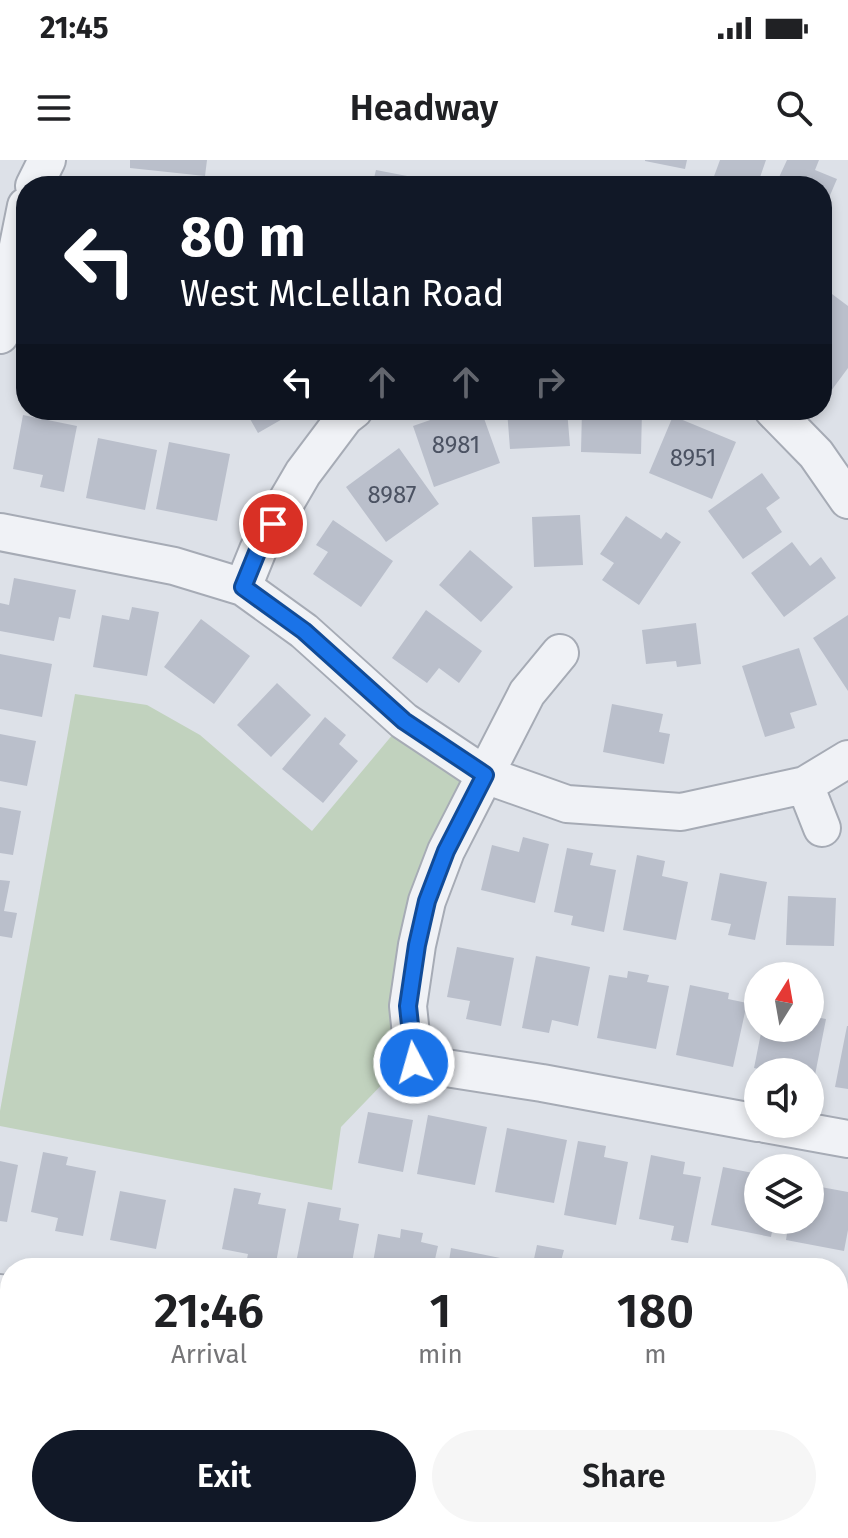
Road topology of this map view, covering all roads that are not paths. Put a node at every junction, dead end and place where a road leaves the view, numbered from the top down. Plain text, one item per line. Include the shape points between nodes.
1 (16, 256) edge
2 (0, 335) edge
3 (343, 420) edge
4 (783, 420) edge
5 (848, 500) edge
6 (0, 532) edge
7 (243, 587) junction
8 (560, 653) dead end
9 (848, 759) edge
10 (485, 775) junction
11 (805, 785) junction
12 (822, 828) dead end
13 (744, 1120) edge
14 (824, 1135) edge
15 (848, 1139) edge

1 - 2 street
3 - 7 street via 303,473
4 - 5 street via 816,454
6 - 7 street via 174,566
7 - 10 street via 304,631 404,721
8 - 10 street via 527,693
9 - 11 street
10 - 11 street via 567,804 681,812
10 - 13 street via 427,901 408,1006 414,1063
11 - 12 street
14 - 15 street

